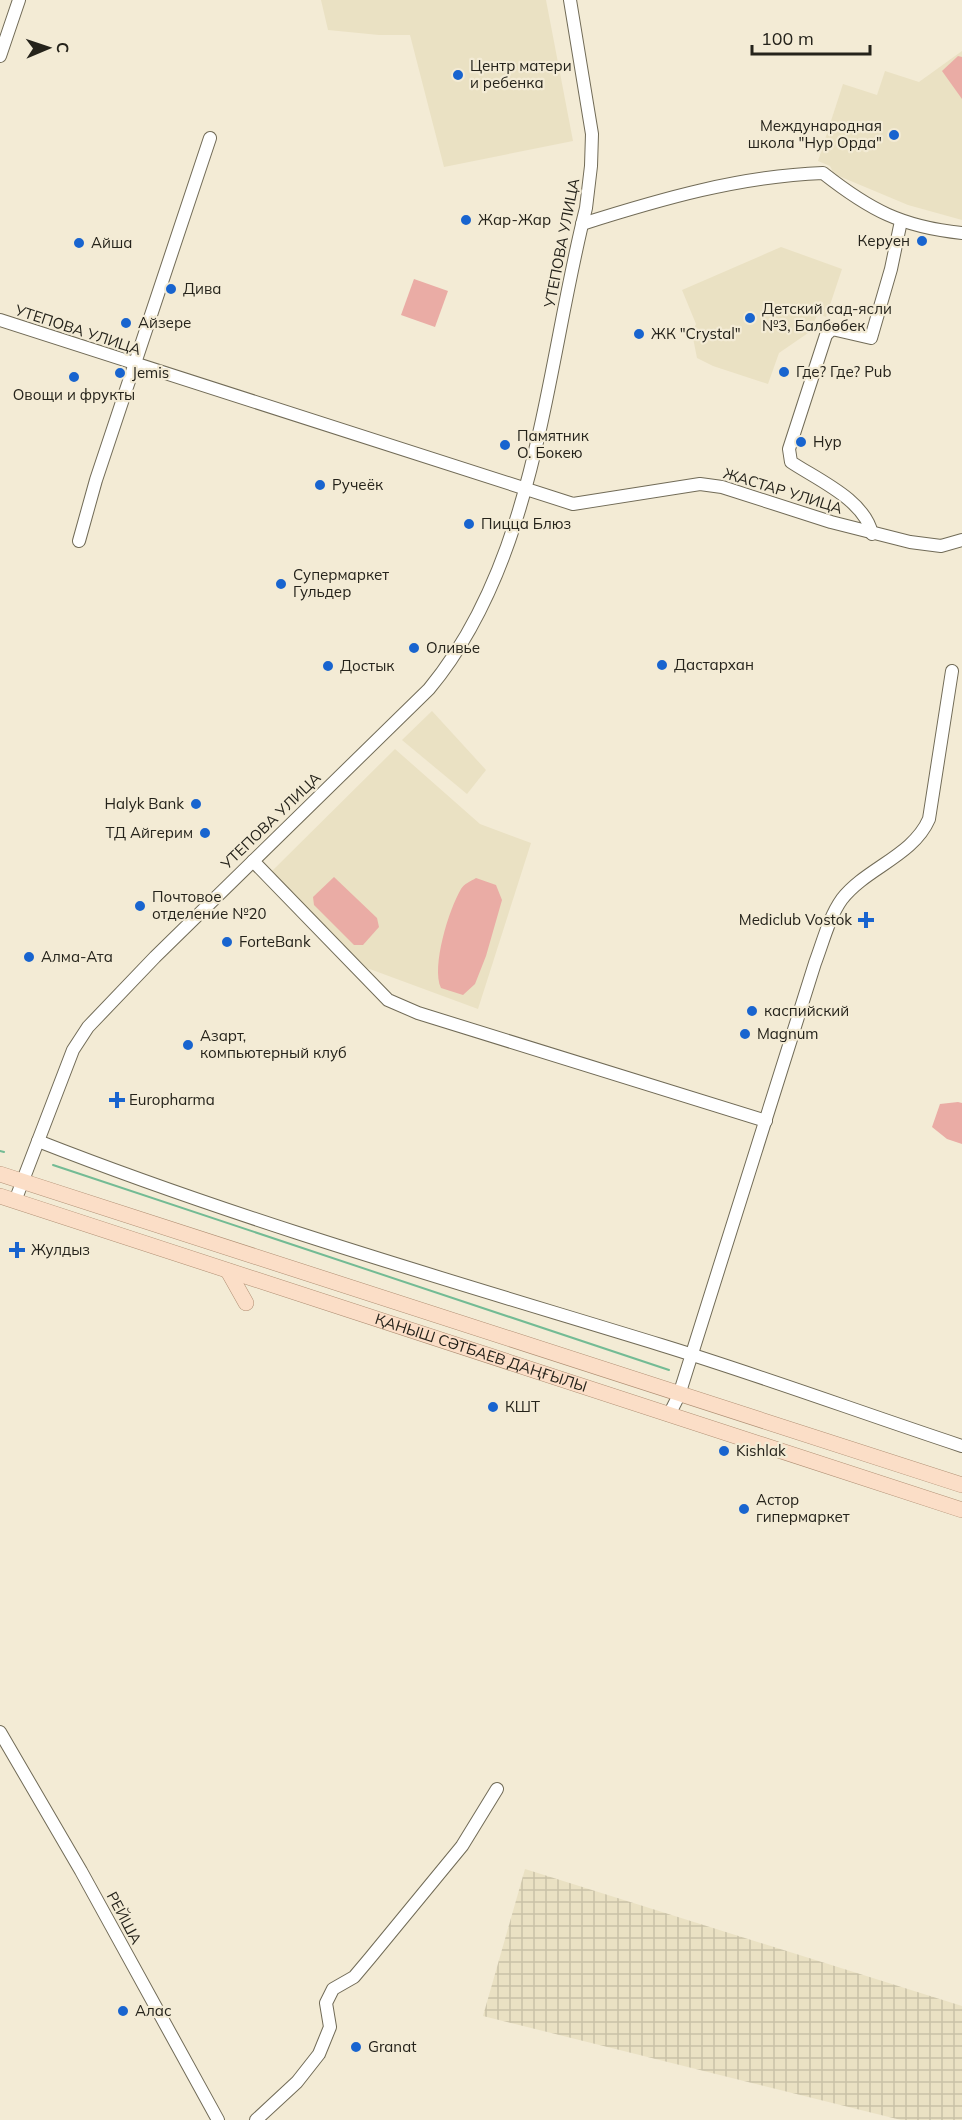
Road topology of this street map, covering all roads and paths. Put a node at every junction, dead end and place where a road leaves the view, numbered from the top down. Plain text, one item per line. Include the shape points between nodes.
1 (19, 0) edge
2 (570, 0) edge
3 (0, 56) edge
4 (210, 138) dead end
5 (901, 221) junction
6 (582, 224) junction
7 (962, 233) edge
8 (0, 320) edge
9 (135, 364) junction
10 (523, 489) junction
11 (872, 534) junction
12 (962, 540) edge
13 (79, 541) dead end
14 (952, 671) dead end
15 (253, 861) junction
16 (766, 1121) junction
17 (38, 1141) junction
18 (0, 1174) edge
19 (23, 1181) junction
20 (0, 1196) edge
21 (15, 1201) junction
22 (228, 1271) junction
23 (246, 1303) dead end
24 (691, 1355) junction
25 (679, 1395) junction
26 (669, 1415) junction
27 (962, 1446) edge
28 (962, 1485) edge
29 (962, 1510) edge
30 (0, 1732) edge
31 (497, 1789) dead end
32 (206, 2101) junction
33 (210, 2120) edge
34 (218, 2120) edge
35 (256, 2120) edge

1 - 3 street
2 - 6 street, УТЕПОВА УЛИЦА via 592,134
4 - 9 street
5 - 6 street via 856,198 823,172 782,174 676,195
5 - 7 street via 925,229
5 - 11 street via 871,338 832,329 826,335 789,449 791,462 855,505 869,521
6 - 10 street, УТЕПОВА УЛИЦА via 529,476
8 - 9 street, УТЕПОВА УЛИЦА
9 - 10 street, УТЕПОВА УЛИЦА
9 - 13 street
10 - 11 street, ЖАСТАР УЛИЦА via 573,504 676,486 711,485
10 - 15 street, УТЕПОВА УЛИЦА via 519,510 484,602 463,643 429,689
11 - 12 street, ЖАСТАР УЛИЦА via 940,546
14 - 16 street via 929,819 923,833 853,888 833,915
15 - 16 street via 388,1000 418,1013
15 - 17 street, УТЕПОВА УЛИЦА via 88,1027 73,1050
16 - 24 street
17 - 19 street, УТЕПОВА УЛИЦА
17 - 24 street via 252,1219
18 - 19 main road, ҚАНЫШ СӘТБАЕВ ДАҢҒЫЛЫ
19 - 21 street, УТЕПОВА УЛИЦА
19 - 25 main road, ҚАНЫШ СӘТБАЕВ ДАҢҒЫЛЫ
20 - 21 main road, ҚАНЫШ СӘТБАЕВ ДАҢҒЫЛЫ
21 - 22 main road, ҚАНЫШ СӘТБАЕВ ДАҢҒЫЛЫ
22 - 23 main road
22 - 26 main road, ҚАНЫШ СӘТБАЕВ ДАҢҒЫЛЫ
24 - 25 street
24 - 27 street
25 - 26 street
25 - 28 main road, ҚАНЫШ СӘТБАЕВ ДАҢҒЫЛЫ
26 - 29 main road, ҚАНЫШ СӘТБАЕВ ДАҢҒЫЛЫ
30 - 32 street, РЕЙША
31 - 35 street via 462,1846 354,1977 333,1989 327,2003 330,2027 319,2054 297,2082
32 - 33 street
32 - 34 street, РЕЙША

